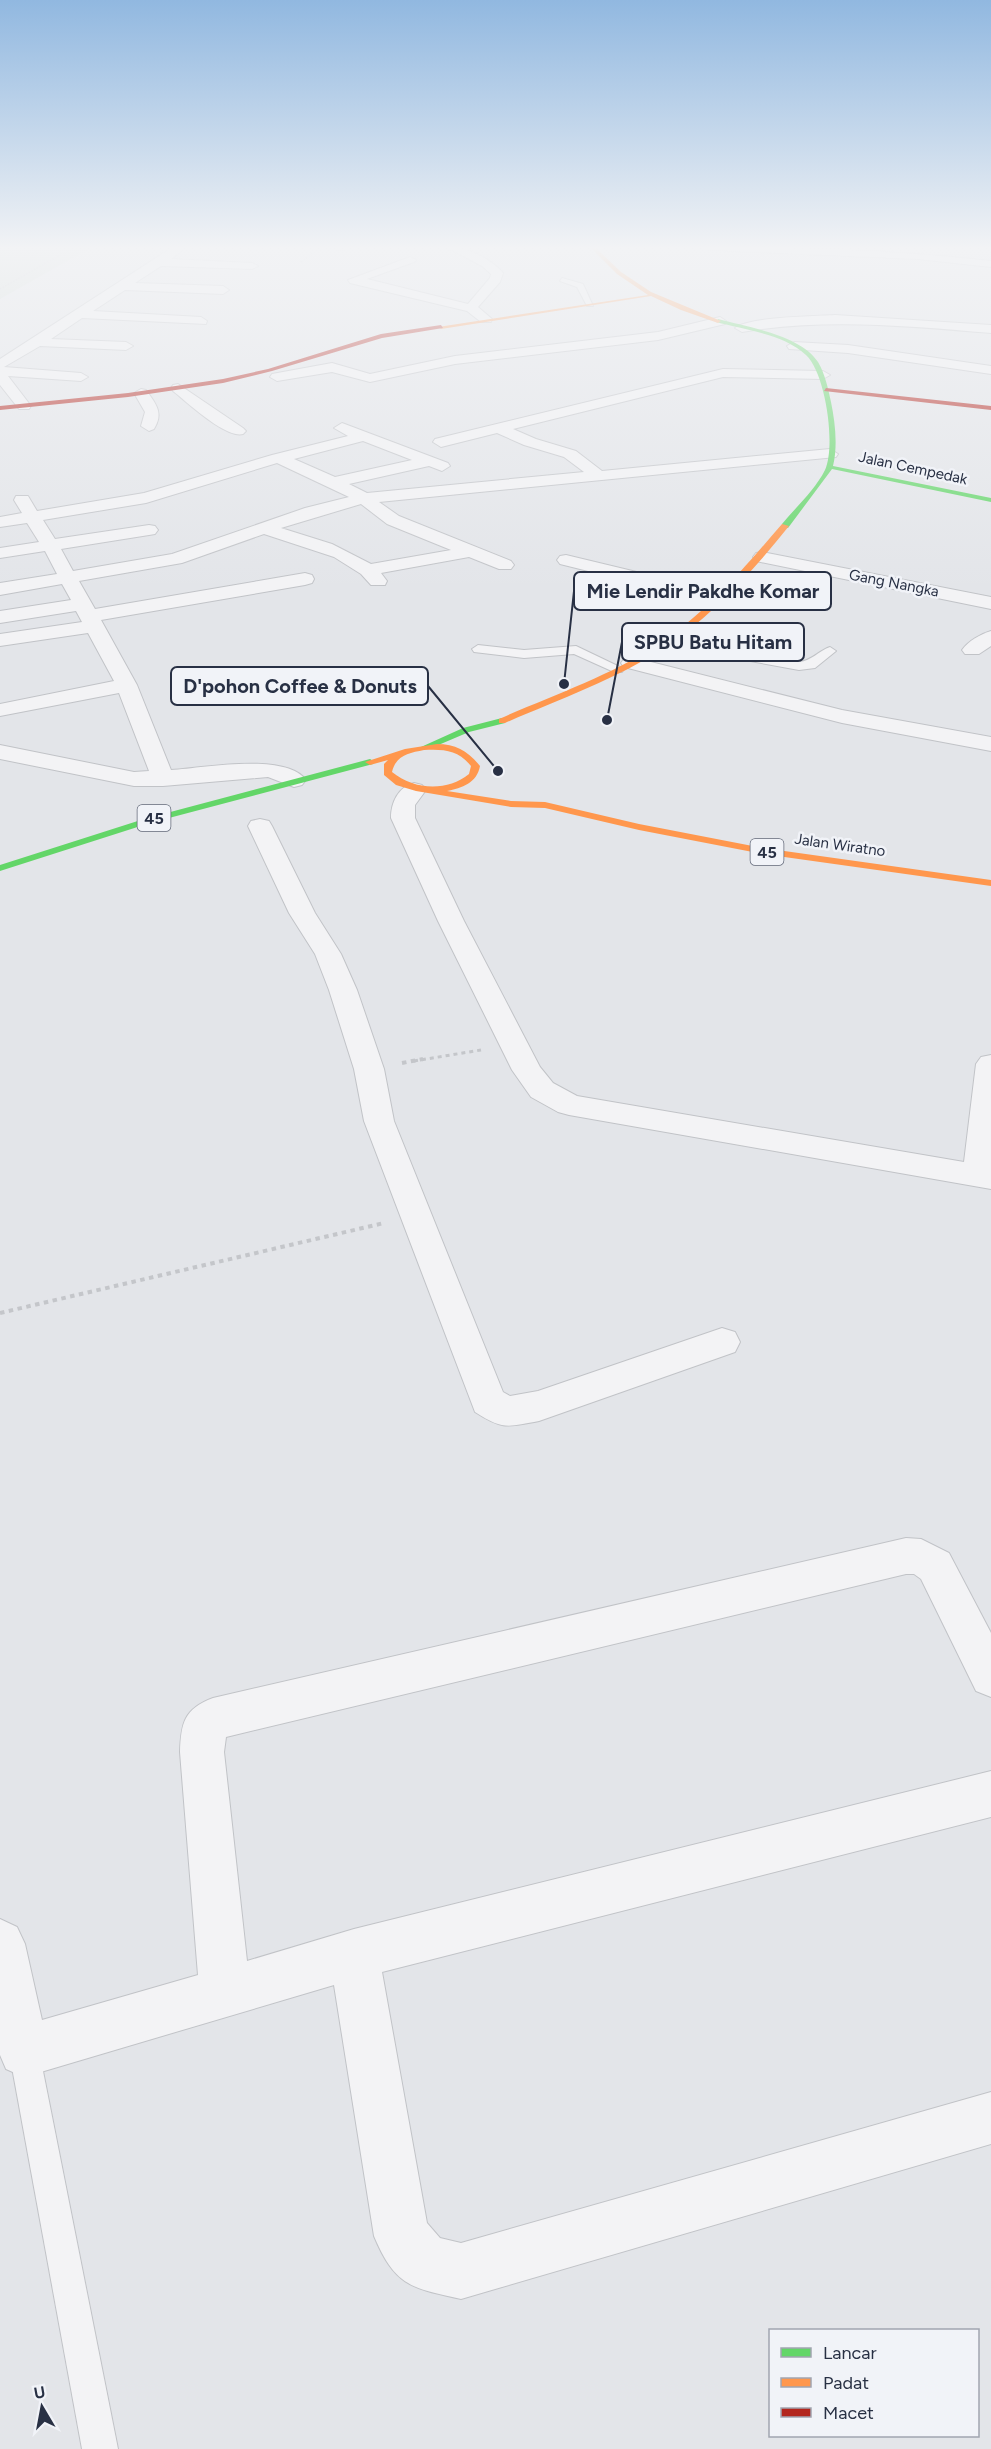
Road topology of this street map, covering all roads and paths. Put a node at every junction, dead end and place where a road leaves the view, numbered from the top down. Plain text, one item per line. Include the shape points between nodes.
1 (304, 361) edge
2 (449, 361) edge
3 (815, 361) edge
4 (939, 361) edge
5 (991, 370) edge
6 (0, 373) edge
7 (272, 374) junction
8 (823, 375) junction
9 (81, 377) dead end
10 (178, 388) junction
11 (296, 388) dead end
12 (826, 390) junction
13 (141, 393) junction
14 (24, 405) junction
15 (0, 408) edge
16 (991, 408) edge
17 (149, 426) dead end
18 (340, 428) dead end
19 (499, 428) junction
20 (238, 431) dead end
21 (362, 437) junction
22 (441, 442) dead end
23 (278, 458) junction
24 (830, 461) junction
25 (599, 476) junction
26 (333, 482) junction
27 (20, 496) dead end
28 (364, 498) junction
29 (991, 500) edge
30 (34, 516) junction
31 (0, 522) edge
32 (265, 529) junction
33 (148, 530) dead end
34 (50, 545) junction
35 (472, 551) junction
36 (0, 553) edge
37 (762, 557) junction
38 (566, 560) dead end
39 (505, 565) dead end
40 (69, 578) junction
41 (305, 579) dead end
42 (0, 589) edge
43 (721, 598) junction
44 (991, 603) edge
45 (88, 615) junction
46 (0, 616) edge
47 (991, 637) edge
48 (0, 640) edge
49 (667, 642) junction
50 (478, 649) dead end
51 (972, 650) dead end
52 (830, 651) dead end
53 (624, 666) junction
54 (127, 685) junction
55 (0, 710) edge
56 (502, 721) junction
57 (991, 744) edge
58 (426, 747) junction
59 (0, 752) edge
60 (467, 754) junction
61 (396, 756) junction
62 (302, 778) junction
63 (163, 779) junction
64 (351, 781) dead end
65 (383, 785) dead end
66 (523, 788) dead end
67 (417, 789) junction
68 (545, 805) junction
69 (260, 826) dead end
70 (0, 868) edge
71 (991, 883) edge
72 (514, 1044) junction
73 (991, 1064) edge
74 (369, 1069) junction
75 (985, 1177) edge
76 (414, 1214) junction
77 (0, 1313) edge
78 (722, 1342) dead end
79 (991, 1677) edge
80 (991, 1794) edge
81 (0, 1944) edge
82 (354, 1954) junction
83 (225, 1992) junction
84 (24, 2051) junction
85 (991, 2118) edge
86 (100, 2449) edge

1 - 7 main road
2 - 7 street via 370,378 332,368
3 - 8 main road
4 - 5 street
6 - 9 street
6 - 14 street
7 - 10 main road
7 - 11 street
8 - 12 main road
8 - 19 street via 723,373
10 - 13 main road
10 - 20 street
12 - 16 main road
12 - 24 main road
13 - 14 main road
13 - 17 street via 154,415
14 - 15 main road
18 - 21 street
19 - 22 street
19 - 25 street via 570,454
21 - 23 street
21 - 26 street via 434,464
23 - 26 street
23 - 30 street via 146,498
24 - 25 street
24 - 29 main road, Jalan Cempedak
24 - 37 main road
25 - 28 street
26 - 28 street
27 - 30 street
28 - 32 street
28 - 35 street via 393,519
30 - 31 street
30 - 34 street
32 - 35 street via 340,554 374,575
32 - 40 street via 176,559
33 - 34 street
34 - 36 street
34 - 40 street
35 - 39 street
37 - 43 main road
37 - 44 street, Gang Nangka
38 - 43 street
40 - 42 street
40 - 45 street
41 - 45 street
43 - 49 main road
45 - 46 street
45 - 48 street
45 - 54 street
47 - 51 street
49 - 52 lane via 799,666 811,665
49 - 53 main road
50 - 53 lane via 524,654 576,650
53 - 56 main road
53 - 57 street via 842,716
54 - 55 street
54 - 63 street
56 - 58 main road via 466,730
56 - 60 main road
58 - 60 main road, 45
58 - 61 main road, 45
59 - 63 street via 107,775
60 - 67 main road, 45 via 481,772 456,787
61 - 62 main road, 45
61 - 67 main road via 387,773 393,781
62 - 63 street via 268,770
62 - 64 main road, 45
62 - 70 main road, 45 via 81,840
65 - 67 main road, 45
66 - 68 main road, Jalan Wiratno / 45
67 - 68 main road, Jalan Wiratno / 45 via 511,804
67 - 72 street via 404,805 403,818
68 - 71 main road, Jalan Wiratno / 45 via 763,851
69 - 74 street via 302,913 328,954
72 - 74 path
72 - 75 street via 542,1090 569,1105
73 - 75 street
74 - 76 street via 379,1121
76 - 77 path via 354,1232
76 - 78 street via 488,1401 505,1412 539,1406
79 - 83 street via 935,1566 921,1557 906,1556 213,1719 203,1730 202,1752
80 - 82 street
81 - 84 street
82 - 83 street
82 - 85 street via 402,2236 424,2262 461,2271
83 - 84 street
84 - 86 lane

